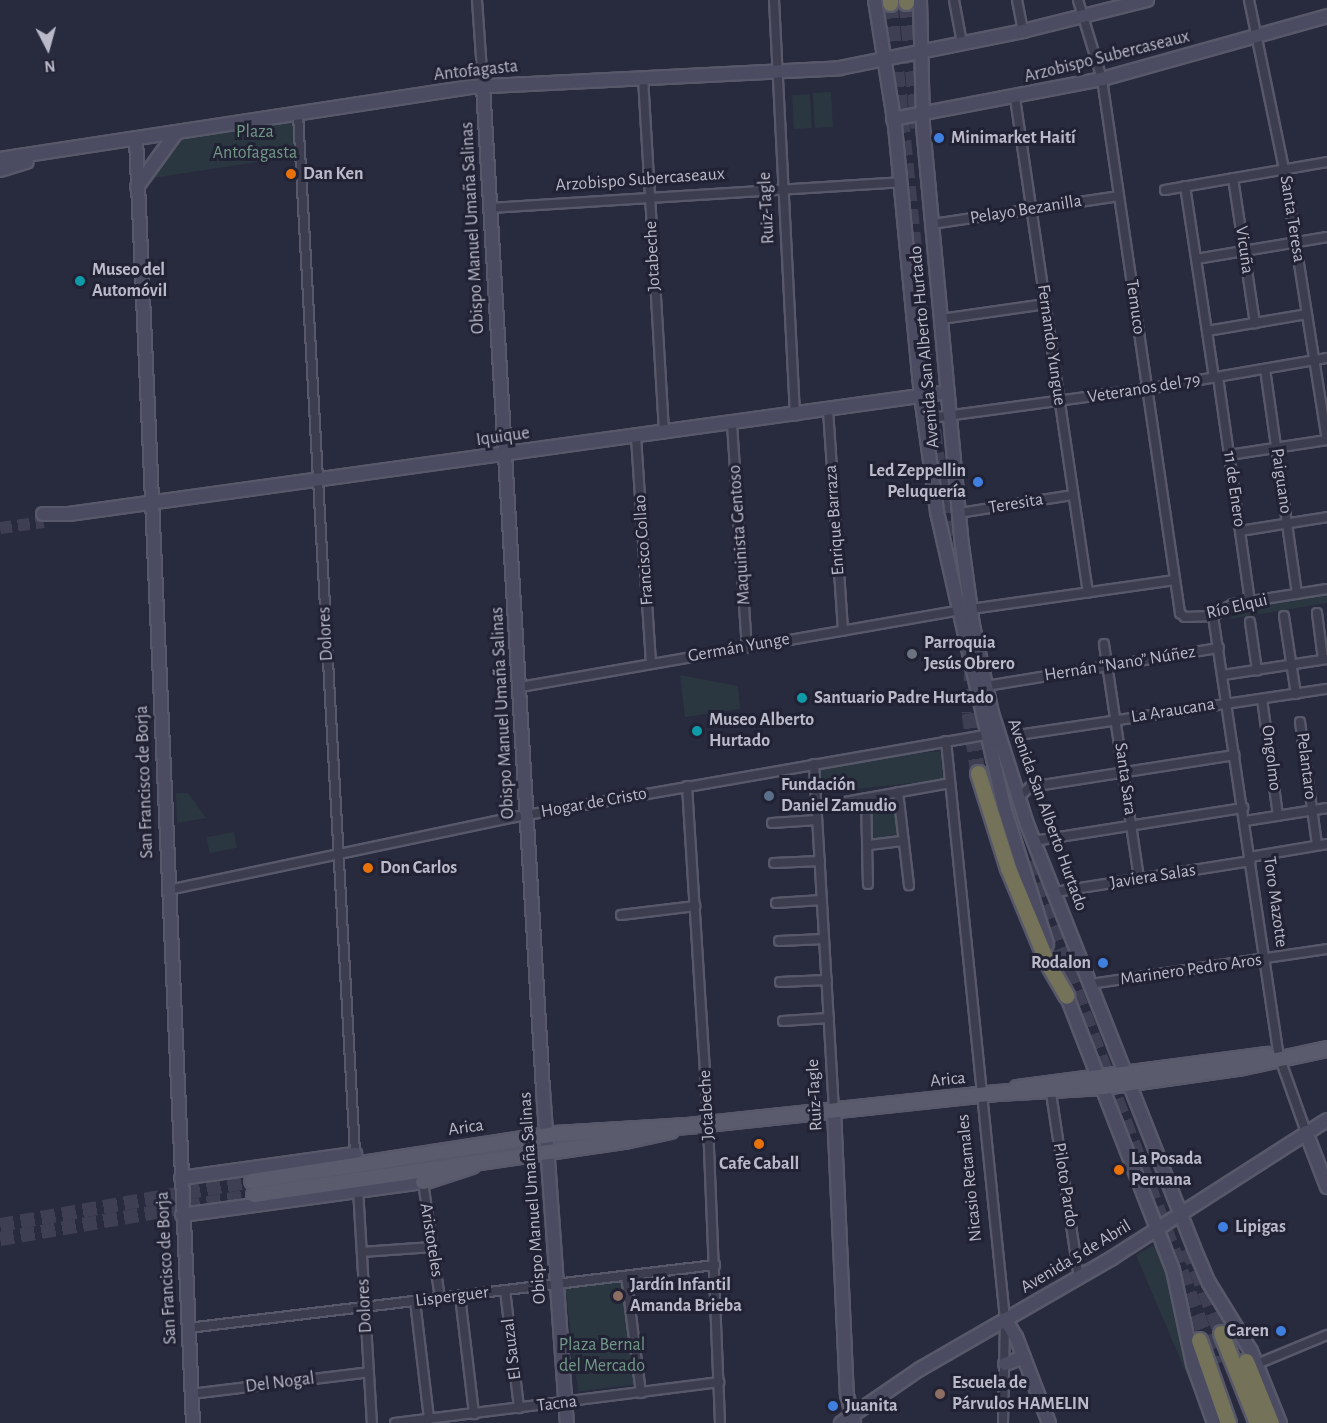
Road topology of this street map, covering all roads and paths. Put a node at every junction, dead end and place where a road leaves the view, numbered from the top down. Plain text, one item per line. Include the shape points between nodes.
1 (477, 0) edge
2 (774, 0) edge
3 (954, 0) edge
4 (1017, 0) edge
5 (1078, 0) edge
6 (1249, 0) edge
7 (885, 1) edge
8 (910, 1) edge
9 (1140, 1) edge
10 (1327, 16) edge
11 (1083, 17) junction
12 (1023, 31) junction
13 (1259, 36) junction
14 (962, 43) junction
15 (923, 51) junction
16 (882, 59) junction
17 (861, 65) junction
18 (778, 72) junction
19 (885, 74) junction
20 (643, 78) junction
21 (1102, 79) junction
22 (483, 86) junction
23 (1016, 98) junction
24 (298, 114) junction
25 (922, 116) junction
26 (894, 119) junction
27 (176, 133) junction
28 (136, 139) junction
29 (36, 157) junction
30 (0, 159) edge
31 (1327, 162) edge
32 (1284, 169) junction
33 (0, 170) edge
34 (1233, 178) junction
35 (900, 182) junction
36 (1185, 186) junction
37 (136, 189) junction
38 (784, 189) junction
39 (1165, 190) dead end
40 (1119, 195) junction
41 (650, 198) junction
42 (490, 208) junction
43 (1032, 208) junction
44 (932, 224) junction
45 (1327, 237) edge
46 (1296, 242) junction
47 (1244, 251) junction
48 (1196, 259) junction
49 (1046, 304) junction
50 (1307, 314) junction
51 (941, 320) junction
52 (1255, 323) junction
53 (1207, 331) junction
54 (1327, 358) edge
55 (1315, 360) junction
56 (1265, 369) junction
57 (1216, 377) junction
58 (1147, 389) junction
59 (948, 392) junction
60 (921, 396) junction
61 (1060, 401) junction
62 (828, 410) junction
63 (795, 414) junction
64 (950, 416) junction
65 (1325, 418) edge
66 (924, 419) junction
67 (732, 424) junction
68 (664, 433) junction
69 (636, 437) junction
70 (1327, 440) edge
71 (1276, 448) junction
72 (505, 455) junction
73 (1229, 455) junction
74 (318, 480) junction
75 (1073, 495) junction
76 (150, 503) junction
77 (959, 513) junction
78 (1327, 517) edge
79 (44, 518) tunnel mouth
80 (1287, 523) junction
81 (1240, 531) junction
82 (1175, 580) junction
83 (1327, 590) edge
84 (1088, 592) junction
85 (1297, 594) junction
86 (1250, 602) junction
87 (965, 609) junction
88 (1317, 613) dead end
89 (1182, 616) joint
90 (1213, 616) junction
91 (1284, 616) dead end
92 (1250, 622) dead end
93 (843, 630) junction
94 (1104, 644) dead end
95 (747, 647) junction
96 (1219, 648) junction
97 (1325, 659) edge
98 (651, 664) junction
99 (1291, 664) junction
100 (1107, 667) junction
101 (1257, 670) junction
102 (1223, 675) junction
103 (986, 686) junction
104 (520, 687) junction
105 (1327, 689) edge
106 (1296, 694) junction
107 (1263, 699) junction
108 (1227, 704) junction
109 (1116, 720) junction
110 (1300, 722) dead end
111 (987, 735) junction
112 (1018, 735) dead end
113 (946, 741) junction
114 (1235, 755) junction
115 (814, 764) junction
116 (978, 773) tunnel mouth
117 (1124, 773) junction
118 (950, 783) junction
119 (687, 786) junction
120 (898, 792) junction
121 (866, 798) junction
122 (1018, 798) junction
123 (817, 807) junction
124 (1243, 808) junction
125 (1327, 808) edge
126 (1312, 811) junction
127 (527, 815) junction
128 (1278, 816) junction
129 (817, 820) junction
130 (1245, 821) junction
131 (772, 823) dead end
132 (1131, 825) junction
133 (904, 841) junction
134 (1034, 841) junction
135 (1327, 844) edge
136 (869, 845) junction
137 (1317, 845) junction
138 (338, 854) junction
139 (1251, 859) junction
140 (820, 861) junction
141 (774, 863) dead end
142 (1139, 879) junction
143 (868, 884) dead end
144 (909, 885) dead end
145 (168, 890) junction
146 (1055, 892) junction
147 (822, 900) junction
148 (776, 903) dead end
149 (695, 906) junction
150 (621, 915) dead end
151 (824, 939) junction
152 (779, 941) dead end
153 (1327, 949) edge
154 (1266, 960) junction
155 (827, 980) junction
156 (780, 982) dead end
157 (1090, 984) junction
158 (1066, 996) junction
159 (830, 1018) junction
160 (783, 1021) dead end
161 (1327, 1049) edge
162 (1279, 1056) junction
163 (1128, 1078) junction
164 (1101, 1081) junction
165 (997, 1093) junction
166 (1052, 1093) junction
167 (980, 1095) junction
168 (834, 1111) junction
169 (1327, 1120) edge
170 (708, 1124) junction
171 (687, 1126) junction
172 (1306, 1132) junction
173 (546, 1135) junction
174 (459, 1147) junction
175 (548, 1150) junction
176 (355, 1154) junction
177 (488, 1159) junction
178 (181, 1178) junction
179 (423, 1182) junction
180 (1327, 1187) edge
181 (358, 1189) junction
182 (1180, 1213) junction
183 (182, 1215) junction
184 (1158, 1228) junction
185 (432, 1247) junction
186 (362, 1252) junction
187 (716, 1265) junction
188 (626, 1276) junction
189 (1079, 1278) junction
190 (557, 1284) junction
191 (505, 1290) junction
192 (460, 1296) junction
193 (440, 1298) junction
194 (415, 1301) junction
195 (365, 1307) junction
196 (1005, 1319) junction
197 (188, 1328) junction
198 (1221, 1333) tunnel mouth
199 (1327, 1335) edge
200 (1199, 1340) dead end
201 (1024, 1357) junction
202 (1251, 1362) junction
203 (1005, 1364) junction
204 (1216, 1364) tunnel mouth
205 (369, 1372) junction
206 (719, 1382) junction
207 (641, 1393) junction
208 (191, 1394) junction
209 (566, 1403) junction
210 (519, 1408) junction
211 (474, 1414) junction
212 (429, 1419) junction
213 (849, 1421) edge
214 (193, 1423) edge
215 (372, 1423) edge
216 (395, 1423) edge
217 (567, 1423) edge
218 (720, 1423) edge
219 (1003, 1423) edge
220 (1049, 1423) edge
221 (1214, 1423) edge
222 (1228, 1423) edge
223 (1239, 1423) edge
224 (1257, 1423) edge
225 (1271, 1423) edge
226 (1280, 1423) edge

1 - 22 street, Obispo Manuel Umaña Salinas
2 - 18 street, Ruiz-Tagle
3 - 14 street
4 - 12 street
5 - 11 street, Temuco
6 - 13 street, Santa Teresa
7 - 16 street, Avenida San Alberto Hurtado
8 - 15 street, Avenida San Alberto Hurtado
9 - 11 street, Antofagasta
10 - 13 street, Arzobispo Subercaseaux
11 - 12 street, Antofagasta
11 - 21 street, Temuco
12 - 14 street, Antofagasta
13 - 21 street, Arzobispo Subercaseaux
13 - 32 street, Santa Teresa
14 - 15 street, Antofagasta
15 - 16 street, Antofagasta
15 - 25 street, Avenida San Alberto Hurtado
16 - 17 street, Antofagasta
16 - 19 street, Avenida San Alberto Hurtado
17 - 18 street, Antofagasta
17 - 19 street
18 - 20 street, Antofagasta
18 - 38 street, Ruiz-Tagle
19 - 26 street, Avenida San Alberto Hurtado
20 - 22 street, Antofagasta
20 - 41 street, Jotabeche
21 - 23 street, Arzobispo Subercaseaux
21 - 40 street, Temuco
22 - 24 street, Antofagasta
22 - 42 street, Obispo Manuel Umaña Salinas
23 - 25 street, Arzobispo Subercaseaux
23 - 43 street, Fernando Yungue
24 - 27 street, Antofagasta
24 - 74 street, Dolores
25 - 26 street, Arzobispo Subercaseaux
25 - 44 street, Avenida San Alberto Hurtado
26 - 35 street, Avenida San Alberto Hurtado
27 - 28 street, Antofagasta
27 - 37 street
28 - 29 street, Antofagasta
28 - 37 street, San Francisco de Borja
29 - 30 street, Antofagasta
29 - 33 street, Antofagasta
31 - 32 street
32 - 34 street
32 - 46 street, Santa Teresa
34 - 36 street
34 - 47 street, Vicuña
35 - 38 street, Arzobispo Subercaseaux
35 - 60 street, Avenida San Alberto Hurtado
36 - 39 street
36 - 48 street, 11 de Enero
37 - 76 street, San Francisco de Borja
38 - 41 street, Arzobispo Subercaseaux
38 - 63 street, Ruiz-Tagle
40 - 43 street, Pelayo Bezanilla
40 - 58 street, Temuco
41 - 42 street, Arzobispo Subercaseaux
41 - 68 street, Jotabeche
42 - 72 street, Obispo Manuel Umaña Salinas
43 - 44 street, Pelayo Bezanilla
43 - 49 street, Fernando Yungue
44 - 51 street, Avenida San Alberto Hurtado
45 - 46 street
46 - 47 street
46 - 50 street, Santa Teresa
47 - 48 street
47 - 52 street, Vicuña
48 - 53 street, 11 de Enero
49 - 51 street
49 - 61 street, Fernando Yungue
50 - 52 street
50 - 55 street, Santa Teresa
51 - 59 street, Avenida San Alberto Hurtado
52 - 53 street
53 - 57 street, 11 de Enero
54 - 55 street, Veteranos del 79
55 - 56 street, Veteranos del 79
55 - 65 street, Santa Teresa
56 - 57 street, Veteranos del 79
56 - 71 street, Paiguano
57 - 58 street, Veteranos del 79
57 - 73 street, 11 de Enero
58 - 61 street, Veteranos del 79
58 - 82 street, Temuco
59 - 60 street, Iquique
59 - 64 street, Avenida San Alberto Hurtado
60 - 62 street, Iquique
60 - 66 street, Avenida San Alberto Hurtado
61 - 64 street, Veteranos del 79
61 - 75 street, Fernando Yungue
62 - 63 street, Iquique
62 - 93 street, Enrique Barraza
63 - 67 street, Iquique
64 - 66 street, Veteranos del 79
64 - 77 street, Avenida San Alberto Hurtado
65 - 70 street, Santa Teresa
66 - 87 street, Avenida San Alberto Hurtado via 937,512
67 - 68 street, Iquique
67 - 95 street, Maquinista Gentoso
68 - 69 street, Iquique
69 - 72 street, Iquique
69 - 98 street, Francisco Collao
70 - 71 street
71 - 73 street
71 - 80 street, Paiguano
72 - 74 street, Iquique
72 - 104 street, Obispo Manuel Umaña Salinas
73 - 81 street, 11 de Enero
74 - 76 street, Iquique
74 - 138 street, Dolores
75 - 77 street, Teresita
75 - 84 street, Fernando Yungue
76 - 79 street, Iquique
76 - 145 street, San Francisco de Borja
77 - 87 street, Avenida San Alberto Hurtado
78 - 80 street
80 - 81 street
80 - 85 street, Paiguano
81 - 86 street, 11 de Enero
82 - 84 street, Germán Yunge
82 - 89 street, Temuco
83 - 85 street, Río Elqui
84 - 87 street, Germán Yunge
85 - 86 street, Río Elqui
86 - 90 street, Río Elqui via 1233,604
87 - 93 street, Germán Yunge
87 - 103 street, Avenida San Alberto Hurtado
87 - 111 street, Avenida San Alberto Hurtado
88 - 97 street
89 - 90 street, Río Elqui
90 - 96 street, Toro Mazotte
91 - 99 street
92 - 101 street
93 - 95 street, Germán Yunge
94 - 100 street, Santa Sara
95 - 98 street, Germán Yunge
96 - 100 street, Hernán “Nano” Núñez
96 - 102 street, Toro Mazotte
97 - 99 street
98 - 104 street, Germán Yunge
99 - 101 street
99 - 106 street
100 - 103 street, Hernán “Nano” Núñez
100 - 109 street, Santa Sara
101 - 102 street
102 - 108 street, Toro Mazotte
103 - 122 street, Avenida San Alberto Hurtado
104 - 127 street, Obispo Manuel Umaña Salinas
105 - 106 street, La Araucana
106 - 107 street, La Araucana
107 - 108 street, La Araucana
107 - 128 street, Ongolmo
108 - 109 street, La Araucana
108 - 114 street, Toro Mazotte
109 - 112 street, La Araucana
109 - 117 street, Santa Sara
110 - 126 street, Pelantaro
111 - 113 street, Hogar de Cristo
111 - 158 street, Avenida San Alberto Hurtado via 1020,866
113 - 115 street, Hogar de Cristo
113 - 118 street, Nicasio Retamales
114 - 117 street
114 - 124 street, Toro Mazotte
115 - 119 street, Hogar de Cristo
115 - 123 street, Ruiz-Tagle
116 - 158 highway via 1008,868 1043,955
117 - 122 street via 1030,787
117 - 132 street, Santa Sara
118 - 120 street
118 - 167 street, Nicasio Retamales
119 - 127 street, Hogar de Cristo
119 - 149 street, Jotabeche
120 - 121 street
120 - 133 street
121 - 123 street
121 - 136 street
122 - 134 street, Avenida San Alberto Hurtado
123 - 129 street, Ruiz-Tagle
124 - 130 street, Toro Mazotte
124 - 132 street
125 - 126 street
126 - 128 street
126 - 137 street, Pelantaro
127 - 138 street, Hogar de Cristo
127 - 173 street, Obispo Manuel Umaña Salinas
128 - 130 street
129 - 131 street
129 - 140 street, Ruiz-Tagle
130 - 139 street, Toro Mazotte
132 - 134 street
132 - 142 street, Santa Sara
133 - 136 street
133 - 144 street
134 - 146 street, Avenida San Alberto Hurtado
135 - 137 street, Javiera Salas
136 - 143 street
137 - 139 street, Javiera Salas
138 - 145 street, Hogar de Cristo
138 - 176 street, Dolores
139 - 142 street, Javiera Salas
139 - 154 street, Toro Mazotte
140 - 141 street
140 - 147 street, Ruiz-Tagle
142 - 146 street, Javiera Salas
145 - 178 street, San Francisco de Borja
146 - 157 street, Avenida San Alberto Hurtado
147 - 148 street
147 - 151 street, Ruiz-Tagle
149 - 150 street
149 - 170 street, Jotabeche
151 - 152 street
151 - 155 street, Ruiz-Tagle
153 - 154 street, Marinero Pedro Aros
154 - 157 street, Marinero Pedro Aros
154 - 162 street, Toro Mazotte
155 - 156 street
155 - 159 street, Ruiz-Tagle
157 - 163 street, Avenida San Alberto Hurtado
158 - 164 street, Avenida San Alberto Hurtado
159 - 160 street
159 - 168 street, Ruiz-Tagle
161 - 162 main road, Arica
162 - 163 main road, Arica via 1250,1056
162 - 172 street, Toro Mazotte
163 - 164 main road, Arica
163 - 182 street, Avenida San Alberto Hurtado
164 - 165 main road, Arica
164 - 166 main road, Arica
164 - 184 street, Avenida San Alberto Hurtado
165 - 166 main road, Arica
165 - 167 main road, Arica
166 - 189 street, Piloto Pardo
167 - 168 main road, Arica
167 - 196 street, Nicasio Retamales
168 - 170 main road, Arica
168 - 213 street, Ruiz-Tagle
169 - 172 street, Avenida 5 de Abril
170 - 171 main road, Arica
170 - 187 street, Jotabeche
171 - 173 main road, Arica
171 - 175 main road, Arica via 625,1142
172 - 180 street, Toro Mazotte
172 - 182 street, Avenida 5 de Abril
173 - 174 main road, Arica
173 - 175 street, Obispo Manuel Umaña Salinas
174 - 176 main road
174 - 177 main road, Arica via 253,1188
175 - 177 main road, Arica
175 - 190 street, Obispo Manuel Umaña Salinas
176 - 178 street
177 - 179 main road
178 - 183 street, San Francisco de Borja
179 - 181 street
179 - 185 street, Aristoteles
181 - 183 street
181 - 186 street, Dolores
182 - 184 street, Avenida 5 de Abril
182 - 202 street, Avenida San Alberto Hurtado via 1209,1283
183 - 197 street, San Francisco de Borja
184 - 189 street, Avenida 5 de Abril
184 - 221 street, Avenida San Alberto Hurtado via 1177,1280 1193,1364
185 - 186 street
185 - 193 street, Aristoteles
186 - 195 street, Dolores
187 - 188 street, Lisperguer
187 - 206 street, Jotabeche
188 - 190 street, Lisperguer
188 - 207 street
189 - 196 street, Avenida 5 de Abril
190 - 191 street, Lisperguer
190 - 209 street, Obispo Manuel Umaña Salinas
191 - 192 street, Lisperguer
191 - 210 street, El Sauzal
192 - 193 street, Lisperguer
192 - 211 street
193 - 194 street, Lisperguer
194 - 195 street, Lisperguer
194 - 212 street
195 - 197 street, Lisperguer
195 - 205 street, Dolores
196 - 201 street, Nicasio Retamales
196 - 203 street
196 - 213 street, Avenida 5 de Abril via 921,1369
197 - 208 street, San Francisco de Borja
198 - 224 highway
199 - 202 street
200 - 222 highway
201 - 203 street
201 - 220 street, Nicasio Retamales
202 - 225 highway
202 - 226 street, Avenida San Alberto Hurtado
203 - 219 street
204 - 223 highway
205 - 208 street, Del Nogal
205 - 215 street, Dolores
206 - 207 street, Tacna
206 - 218 street, Jotabeche
207 - 209 street, Tacna
208 - 214 street, San Francisco de Borja
209 - 210 street, Tacna
209 - 217 street, Obispo Manuel Umaña Salinas
210 - 211 street, Tacna
211 - 212 street, Tacna
212 - 216 street, Tacna

